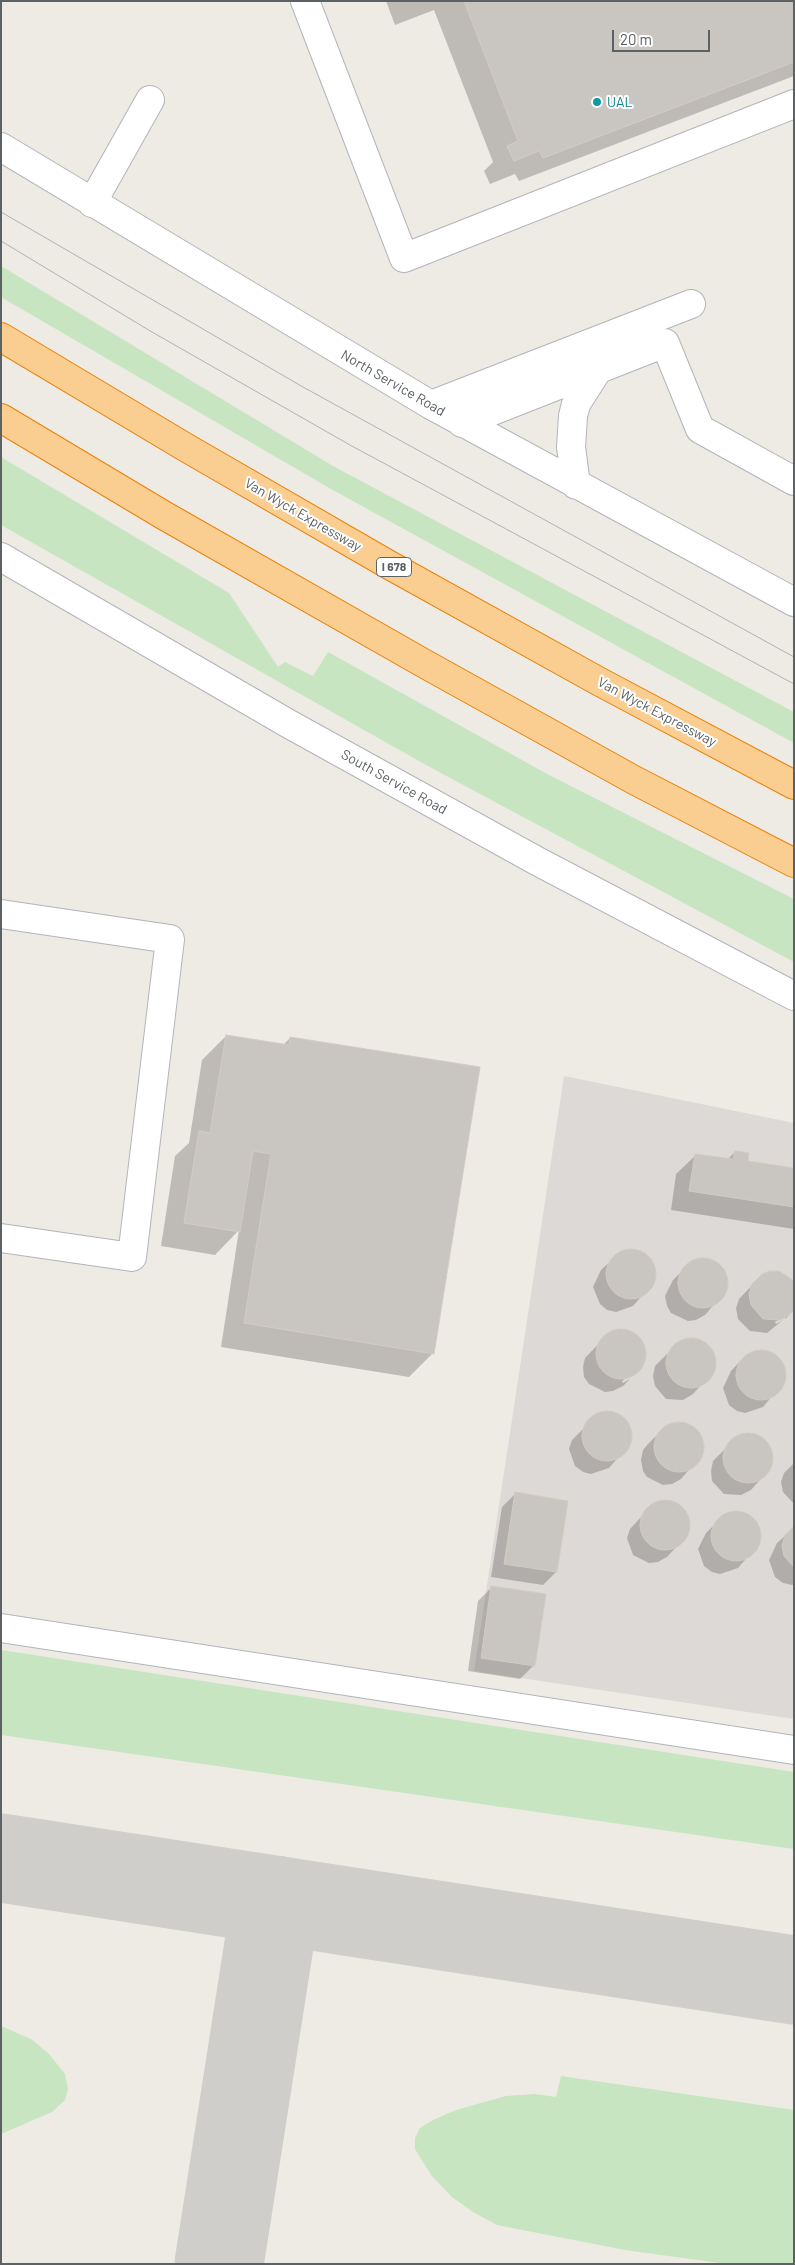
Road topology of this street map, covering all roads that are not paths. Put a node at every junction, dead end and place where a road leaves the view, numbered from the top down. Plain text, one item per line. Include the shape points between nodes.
1 (305, 1) edge
2 (150, 100) dead end
3 (794, 104) edge
4 (1, 147) edge
5 (92, 203) junction
6 (691, 304) dead end
7 (1, 337) edge
8 (599, 368) junction
9 (431, 405) junction
10 (1, 418) edge
11 (462, 423) junction
12 (794, 481) edge
13 (576, 485) junction
14 (1, 557) edge
15 (794, 602) edge
16 (794, 785) edge
17 (794, 863) edge
18 (1, 914) edge
19 (794, 996) edge
20 (1, 1238) edge
21 (1, 1628) edge
22 (794, 1750) edge

1 - 3 street via 404,258
2 - 5 street
4 - 5 street, North Service Road
5 - 9 street, North Service Road
6 - 9 street
7 - 16 highway, Van Wyck Expressway / I 678 via 391,566
8 - 11 street
8 - 12 street via 665,343 700,428
8 - 13 street via 576,404 573,416 571,447
9 - 11 street, North Service Road
10 - 17 highway via 425,664 634,780
11 - 13 street, North Service Road
13 - 15 street, North Service Road
14 - 19 street, South Service Road via 289,724 537,861
18 - 20 street via 170,939 132,1258
21 - 22 street

